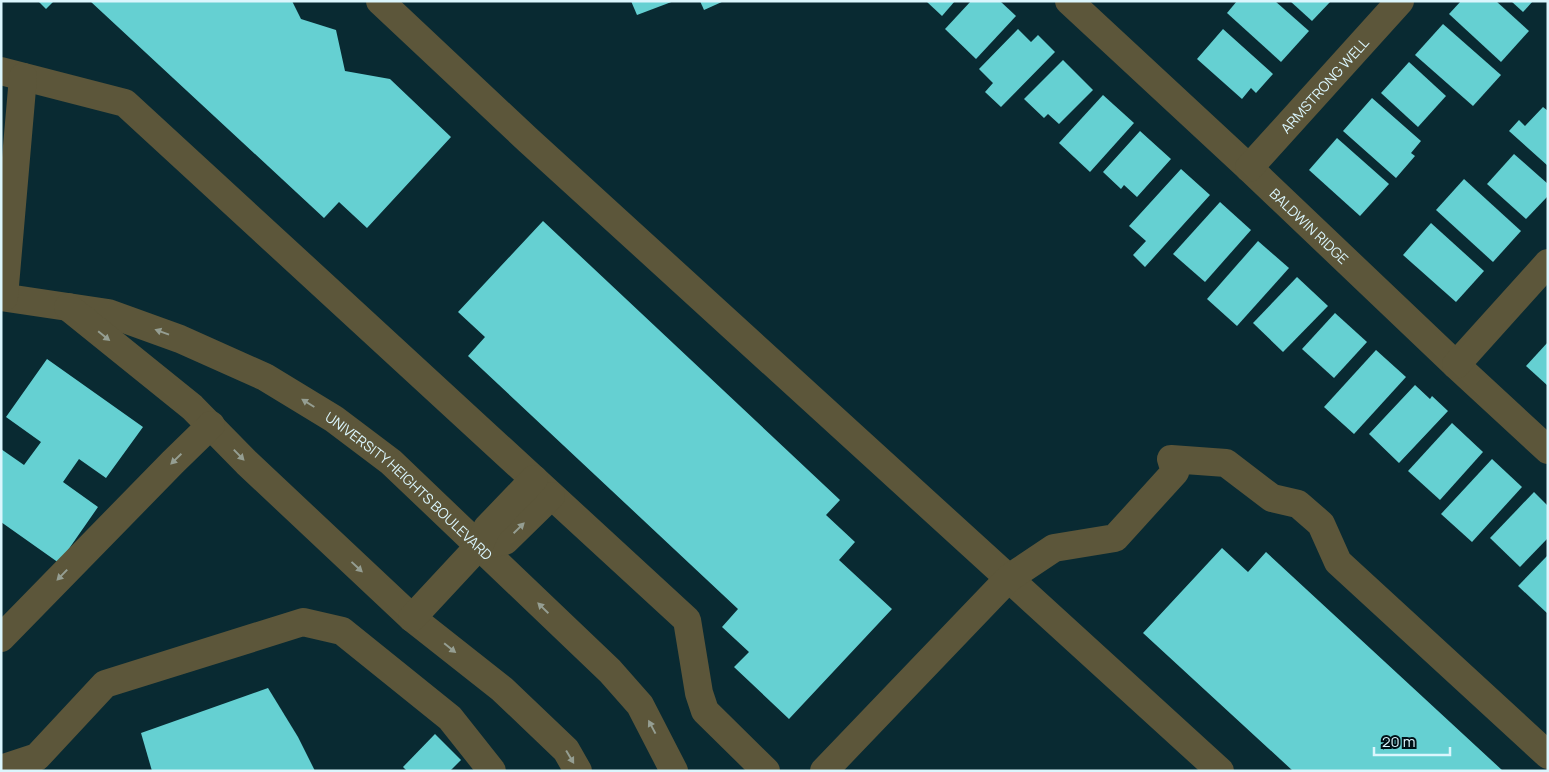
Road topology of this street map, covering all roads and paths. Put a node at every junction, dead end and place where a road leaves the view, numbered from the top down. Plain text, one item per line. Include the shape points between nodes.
1 (380, 1) edge
2 (1069, 1) edge
3 (1400, 1) edge
4 (12, 74) edge
5 (1249, 168) junction
6 (1548, 263) edge
7 (3, 297) edge
8 (66, 306) junction
9 (1456, 365) junction
10 (211, 425) junction
11 (1548, 450) edge
12 (543, 487) junction
13 (479, 546) junction
14 (1009, 578) junction
15 (412, 618) junction
16 (1, 638) edge
17 (1548, 755) edge
18 (1, 768) edge
19 (492, 771) edge
20 (578, 771) edge
21 (674, 771) edge
22 (766, 771) edge
23 (824, 771) edge
24 (1220, 771) edge

1 - 14 street
2 - 5 street, BALDWIN RIDGE
3 - 5 street, ARMSTRONG WELL
4 - 7 street
4 - 12 street via 124,103
5 - 9 street, BALDWIN RIDGE
6 - 9 street
7 - 8 street, UNIVERSITY HEIGHTS BOULEVARD
8 -> 10 street
13 -> 8 street, UNIVERSITY HEIGHTS BOULEVARD via 391,462 334,420 265,377 180,338 108,313
9 - 11 street, BALDWIN RIDGE
10 -> 15 street
10 -> 16 street
12 - 13 street via 487,528
12 - 22 street via 688,620 698,693 705,711
13 - 15 street
21 -> 13 street, UNIVERSITY HEIGHTS BOULEVARD via 640,705
14 - 17 street via 1054,548 1115,538 1175,472 1171,459 1226,463 1272,498 1298,504 1322,524 1338,562
14 - 23 street
14 - 24 street
15 -> 20 street via 502,689 566,750
18 - 19 street via 37,757 105,684 303,622 342,631 450,718

